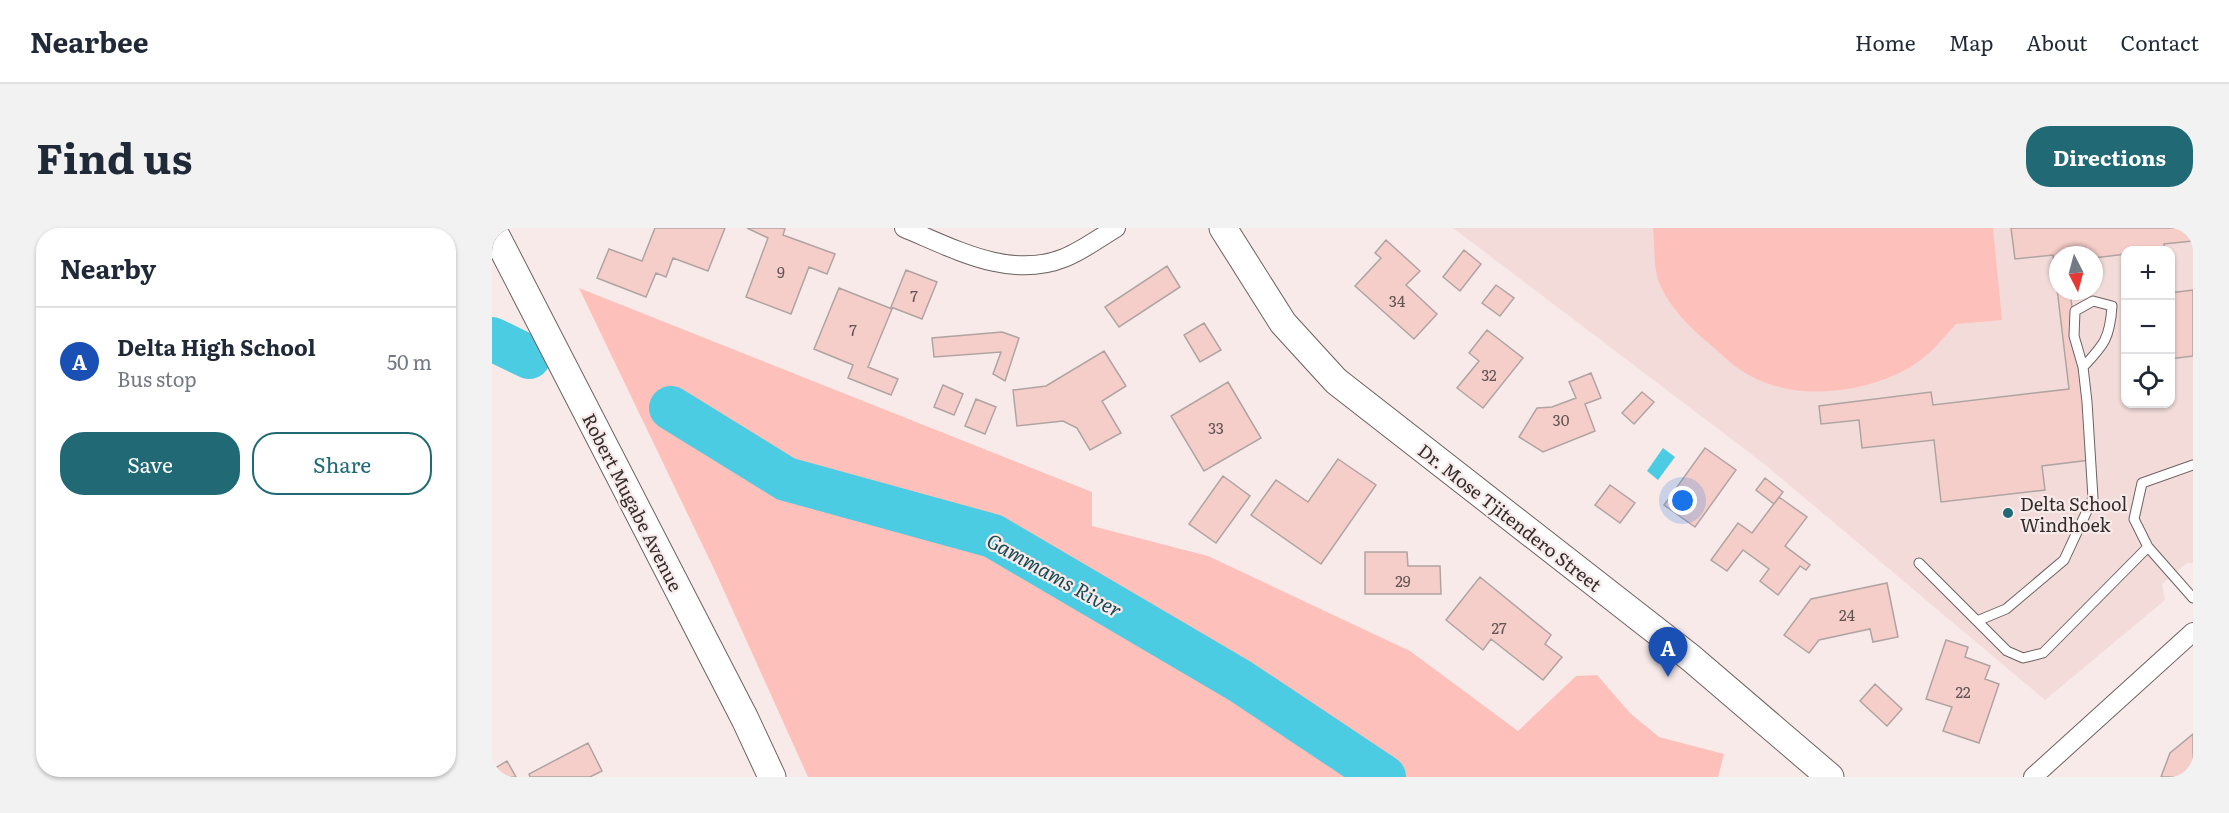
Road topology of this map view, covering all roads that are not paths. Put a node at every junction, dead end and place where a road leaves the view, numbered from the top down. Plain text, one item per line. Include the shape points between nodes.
1 (492, 228) edge
2 (904, 228) edge
3 (1116, 228) edge
4 (1223, 228) edge
5 (2083, 367) junction
6 (2193, 465) edge
7 (2148, 547) junction
8 (1919, 562) dead end
9 (2193, 597) edge
10 (1977, 621) junction
11 (2193, 632) edge
12 (772, 777) edge
13 (1830, 777) edge
14 (2033, 777) edge

1 - 12 street, Robert Mugabe Avenue
2 - 3 street via 981,260 1014,264 1063,258
4 - 13 street, Dr. Mose Tjitendero Street via 1283,323 1336,381 1691,658
5 - 5 lane via 2074,336 2075,311 2093,301 2112,306 2111,330
5 - 10 lane via 2093,498 2064,560 2006,609
6 - 7 lane via 2142,483 2133,519
7 - 9 lane
7 - 10 lane via 2043,653 2023,658 2007,651
8 - 10 lane
11 - 14 street

